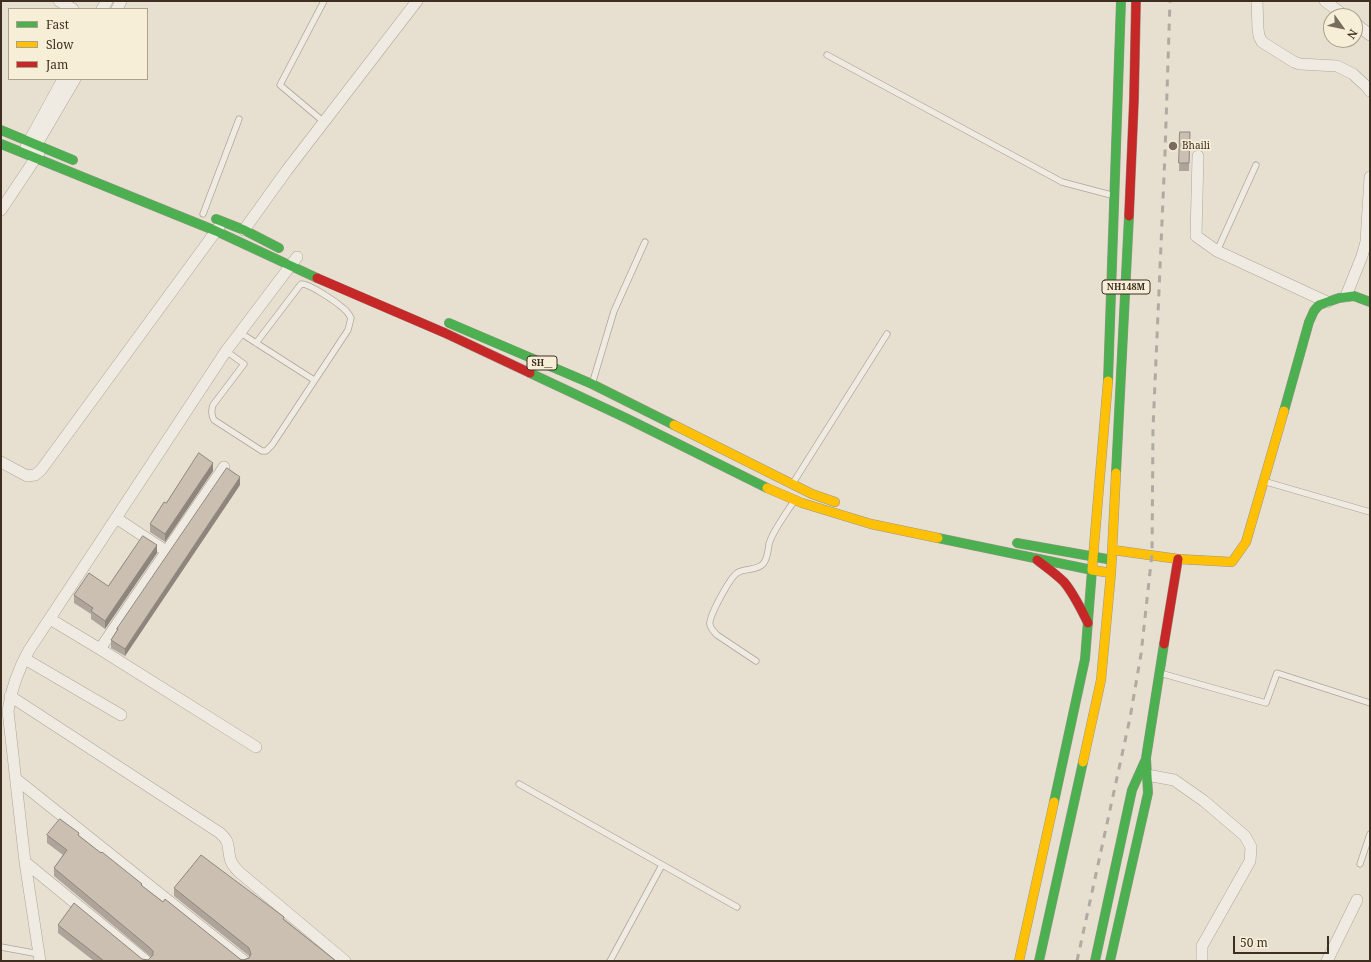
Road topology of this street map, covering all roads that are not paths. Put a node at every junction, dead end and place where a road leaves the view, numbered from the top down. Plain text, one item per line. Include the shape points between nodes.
1 (59, 1) edge
2 (324, 1) edge
3 (417, 1) edge
4 (1121, 1) edge
5 (1136, 1) edge
6 (1257, 1) edge
7 (1325, 1) edge
8 (71, 8) edge
9 (1334, 8) edge
10 (827, 55) dead end
11 (63, 80) edge
12 (74, 80) edge
13 (1370, 91) edge
14 (239, 119) dead end
15 (324, 122) junction
16 (1, 130) edge
17 (1, 144) edge
18 (36, 145) junction
19 (30, 155) junction
20 (1198, 156) dead end
21 (78, 163) dead end
22 (1256, 165) dead end
23 (1370, 177) edge
24 (1114, 196) junction
25 (1, 210) edge
26 (200, 212) joint
27 (222, 221) junction
28 (244, 230) junction
29 (216, 231) junction
30 (645, 242) dead end
31 (1217, 251) junction
32 (297, 261) junction
33 (1346, 296) junction
34 (1327, 302) junction
35 (1370, 302) edge
36 (441, 319) dead end
37 (239, 332) junction
38 (887, 334) dead end
39 (256, 343) junction
40 (226, 351) junction
41 (314, 380) junction
42 (592, 384) junction
43 (1, 462) edge
44 (224, 467) dead end
45 (1263, 481) junction
46 (793, 484) junction
47 (794, 500) junction
48 (843, 504) dead end
49 (1370, 512) edge
50 (116, 518) junction
51 (1008, 541) dead end
52 (1113, 550) junction
53 (166, 551) junction
54 (1094, 557) junction
55 (1034, 558) junction
56 (1178, 558) junction
57 (1112, 559) junction
58 (1092, 570) junction
59 (1111, 573) junction
60 (50, 619) junction
61 (1088, 623) junction
62 (100, 649) junction
63 (24, 659) junction
64 (756, 661) dead end
65 (1160, 673) junction
66 (10, 696) junction
67 (1370, 703) edge
68 (121, 715) dead end
69 (256, 747) dead end
70 (1146, 758) junction
71 (1147, 775) junction
72 (16, 779) junction
73 (519, 784) dead end
74 (1370, 834) edge
75 (25, 862) junction
76 (1360, 864) dead end
77 (662, 865) junction
78 (1357, 900) dead end
79 (737, 907) dead end
80 (1, 947) edge
81 (40, 957) edge
82 (146, 961) edge
83 (244, 961) edge
84 (345, 961) edge
85 (610, 961) edge
86 (1019, 961) edge
87 (1039, 961) edge
88 (1095, 961) edge
89 (1110, 961) edge
90 (1202, 961) edge
91 (1327, 961) edge

1 - 8 street
2 - 15 lane via 280,85
3 - 15 street
4 - 24 main road, NH148M
5 - 52 main road, NH148M via 1125,321
6 - 13 street via 1258,29 1262,42 1300,64 1337,66 1360,80
7 - 9 street
10 - 24 lane via 1062,182
11 - 18 street
12 - 18 street
14 - 26 lane
15 - 28 street
16 - 18 main road
17 - 19 main road, SH__
18 - 19 street
18 - 21 main road
19 - 25 street
19 - 29 main road, SH__
20 - 31 street via 1196,236
22 - 31 lane
23 - 33 street via 1366,242
24 - 54 main road, NH148M via 1107,395
26 - 27 main road, SH__
27 - 28 main road, SH__
27 - 29 street
28 - 32 main road, SH__
29 - 32 main road, SH__
29 - 43 street via 41,470 35,475 27,476
30 - 42 lane via 614,311
31 - 34 street
32 - 37 street
32 - 47 main road, SH__
33 - 34 main road
33 - 35 main road via 1358,296
34 - 45 main road via 1318,306 1309,322
36 - 42 main road, SH__
37 - 39 lane
37 - 40 street
38 - 46 lane
39 - 41 lane
39 - 41 lane via 301,284 344,308 351,318 348,330
40 - 41 lane via 244,364 213,405 212,416 214,420 262,451 266,451 272,445
40 - 50 street
42 - 46 main road, SH__
44 - 53 street
45 - 49 lane
45 - 56 main road via 1246,542 1232,562
46 - 48 main road, SH__ via 812,494
47 - 55 main road, SH__ via 872,524
47 - 64 lane via 771,538 766,559 759,567 737,573 710,619 712,631
50 - 53 street
50 - 60 street
51 - 54 main road
52 - 56 main road
52 - 57 main road, NH148M
53 - 62 street
54 - 57 main road
54 - 58 main road, NH148M
55 - 58 main road, SH__
55 - 61 main road via 1066,585
56 - 65 main road
57 - 59 main road, NH148M
58 - 59 main road
58 - 61 main road
59 - 87 main road via 1101,680
60 - 62 street
60 - 63 street
61 - 86 main road via 1085,659
62 - 69 street
63 - 66 street
63 - 68 street
65 - 67 lane via 1266,702 1278,673
65 - 70 main road
66 - 72 street via 8,711
66 - 84 street via 220,833 229,843 230,859 239,872
70 - 71 main road
70 - 88 main road via 1132,790
71 - 89 main road via 1148,792
71 - 90 street via 1174,780 1204,801 1245,836 1251,848 1250,861 1202,946
72 - 75 street
72 - 83 street
73 - 77 lane
74 - 76 lane
75 - 81 street
75 - 82 street
77 - 79 lane
77 - 85 lane
78 - 91 street
80 - 81 lane

